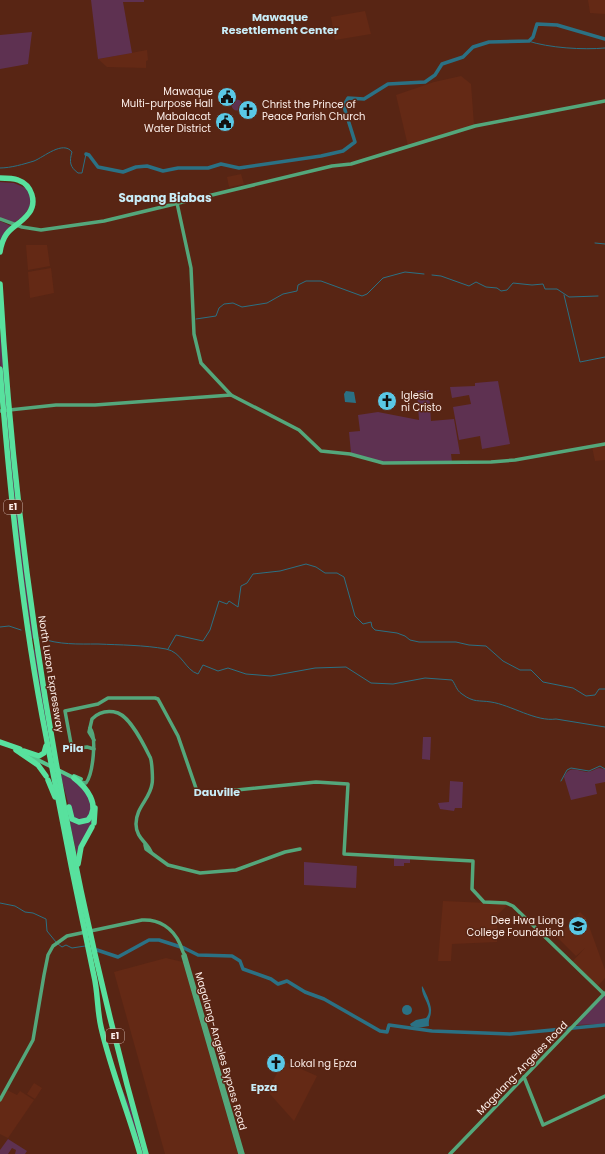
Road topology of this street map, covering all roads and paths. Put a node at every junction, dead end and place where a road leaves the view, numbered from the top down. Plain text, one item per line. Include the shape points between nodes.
1 (605, 101) edge
2 (0, 179) edge
3 (177, 203) junction
4 (1, 219) edge
5 (0, 252) edge
6 (0, 284) edge
7 (0, 369) edge
8 (231, 395) junction
9 (0, 411) edge
10 (605, 444) edge
11 (46, 736) junction
12 (0, 743) edge
13 (94, 749) junction
14 (20, 750) junction
15 (62, 774) junction
16 (74, 778) junction
17 (86, 783) junction
18 (60, 813) junction
19 (300, 849) dead end
20 (78, 874) junction
21 (183, 952) junction
22 (604, 994) edge
23 (525, 1077) junction
24 (605, 1096) edge
25 (0, 1100) edge
26 (140, 1154) edge
27 (146, 1154) edge
28 (240, 1154) edge
29 (243, 1154) edge
30 (450, 1154) edge

1 - 3 street via 475,126 351,164 332,166
2 - 5 highway via 19,180 28,187 33,197 31,210 8,231
3 - 4 street via 104,221 62,228 38,230
3 - 8 street via 191,268 194,334 198,354 205,368
6 - 15 highway, North Luzon Expressway / E1 via 21,527 39,656
7 - 11 highway, North Luzon Expressway / E1 via 21,574
8 - 9 street via 95,405 56,405
8 - 10 street via 299,430 321,451 350,454 379,462 505,462
11 - 14 highway via 46,749 43,755 36,756
11 - 18 highway, North Luzon Expressway / E1
12 - 14 highway
13 - 17 street
13 - 19 street via 90,723 97,714 118,714 131,725 151,763 153,784 139,808 136,823 138,833 151,852 168,865 200,872 236,870
13 - 22 street via 72,749 65,711 98,704 108,698 155,698 158,699 178,736 198,794 316,782 348,784 344,854 473,861 472,889 484,902 506,903 513,906
14 - 15 main road
14 - 18 highway via 38,765 47,778
15 - 16 main road
15 - 16 highway via 72,819 79,822 88,820 92,812 92,803 89,793
15 - 17 main road
15 - 20 highway, North Luzon Expressway / E1
16 - 17 street
17 - 20 highway via 96,815 79,852
18 - 26 highway, North Luzon Expressway / E1 via 96,984 103,1034 114,1077 129,1115
20 - 27 highway, North Luzon Expressway / E1 via 96,958
21 - 25 street, Magalang-Angeles Bypass Road via 181,945 168,928 152,920 99,929 60,940 47,959 33,1040
21 - 28 street, Magalang-Angeles Bypass Road
21 - 29 street, Magalang-Angeles Bypass Road
22 - 23 street, Magalang-Angeles Road
23 - 24 street via 542,1123 546,1124
23 - 30 street, Magalang-Angeles Road

